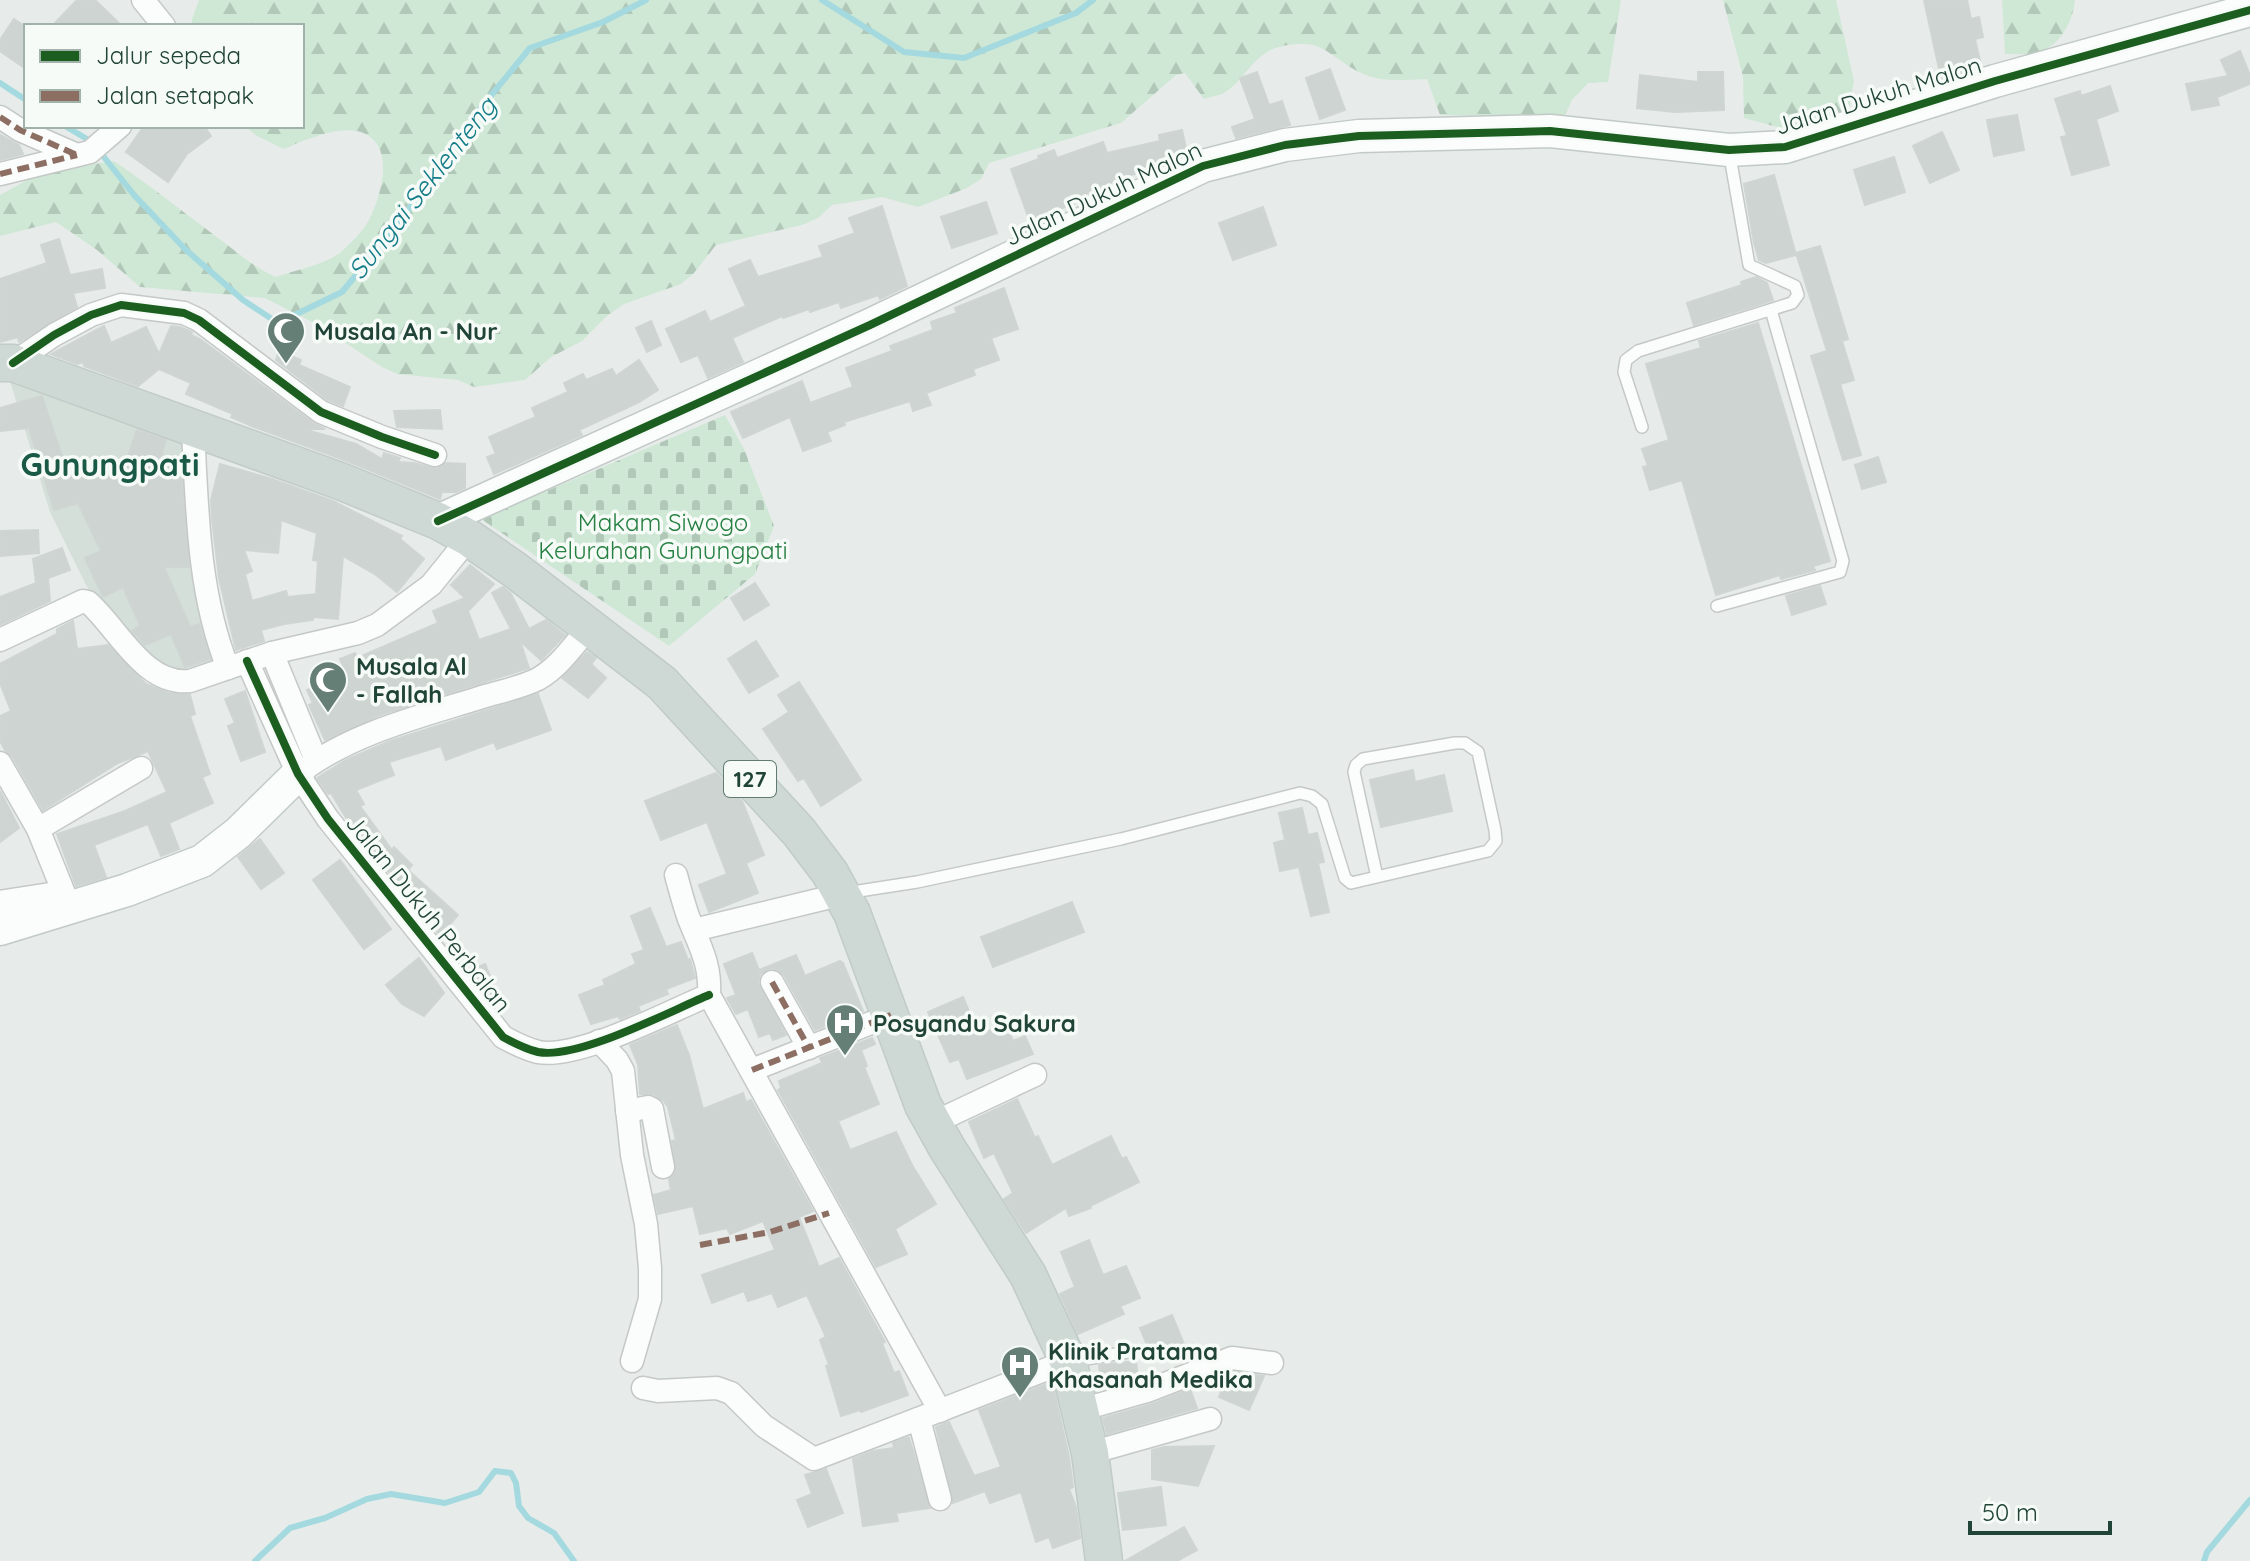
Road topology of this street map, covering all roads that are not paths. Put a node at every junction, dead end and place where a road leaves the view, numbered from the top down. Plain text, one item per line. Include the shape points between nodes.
1 (144, 1) edge
2 (2250, 10) edge
3 (162, 24) edge
4 (0, 117) edge
5 (98, 143) edge
6 (1729, 150) junction
7 (0, 174) edge
8 (1771, 310) junction
9 (6, 363) edge
10 (1642, 427) dead end
11 (193, 429) junction
12 (435, 455) dead end
13 (438, 521) junction
14 (469, 538) junction
15 (1717, 606) dead end
16 (590, 626) junction
17 (0, 640) edge
18 (272, 653) junction
19 (237, 664) junction
20 (0, 763) edge
21 (307, 767) junction
22 (141, 768) dead end
23 (38, 829) junction
24 (676, 875) dead end
25 (1377, 877) junction
26 (843, 894) junction
27 (67, 900) junction
28 (0, 902) edge
29 (0, 929) edge
30 (694, 930) junction
31 (772, 982) dead end
32 (709, 995) junction
33 (891, 1015) junction
34 (599, 1041) junction
35 (809, 1048) junction
36 (752, 1070) junction
37 (1035, 1075) dead end
38 (627, 1111) junction
39 (933, 1123) junction
40 (663, 1167) dead end
41 (1128, 1352) dead end
42 (632, 1361) dead end
43 (1068, 1361) junction
44 (1272, 1363) dead end
45 (643, 1388) dead end
46 (1080, 1410) junction
47 (929, 1415) junction
48 (1210, 1419) dead end
49 (1090, 1453) junction
50 (940, 1499) dead end
51 (1104, 1561) edge

1 - 3 street
2 - 6 street, Jalan Dukuh Malon via 1785,147
4 - 5 street via 20,130
5 - 7 street
6 - 8 lane via 1749,265 1795,286 1798,295 1792,303
6 - 13 street, Jalan Dukuh Malon via 1550,131 1359,136 1285,145 1203,166 870,325
8 - 10 lane via 1638,351 1626,360 1624,372
8 - 15 lane via 1843,561 1840,572
9 - 11 main road, 127
9 - 12 street via 121,305 184,313 321,412
11 - 13 main road, 127
11 - 19 street, Jalan Dukuh Perbalan via 207,591 215,631
13 - 14 main road, 127
14 - 16 main road, 127
14 - 18 street via 431,585 377,625
16 - 21 street via 536,680 414,719
16 - 26 main road, 127 via 662,683 799,832
17 - 19 street via 83,601 156,673 183,682
18 - 19 street
18 - 21 street, Jalan Dukuh Perbalan
19 - 21 street, Jalan Dukuh Perbalan
20 - 23 street
21 - 27 street via 202,861
21 - 34 street, Jalan Dukuh Perbalan via 328,819 503,1037 539,1052 557,1053
22 - 23 street
23 - 27 street
24 - 30 street
25 - 25 lane via 1356,765 1363,759 1455,743 1478,752 1495,830 1496,841 1488,851
25 - 26 lane via 1351,883 1345,878 1322,804 1300,793 1121,839
26 - 30 street
26 - 33 main road, 127
27 - 28 street
27 - 29 street
30 - 32 street via 706,956
31 - 35 street
32 - 34 street, Jalan Dukuh Perbalan
32 - 36 street
33 - 35 street
33 - 39 main road, 127
34 - 38 street via 623,1071
35 - 36 street
36 - 47 street
37 - 39 street
38 - 40 street via 653,1111
38 - 42 street via 650,1268 650,1299
39 - 43 main road, 127 via 1028,1275
41 - 43 lane
43 - 46 main road, 127
43 - 47 street
44 - 46 street via 1232,1358
45 - 47 street via 717,1388 731,1393 764,1426 814,1459
46 - 49 main road, 127
47 - 50 street
48 - 49 street
49 - 51 main road, 127

